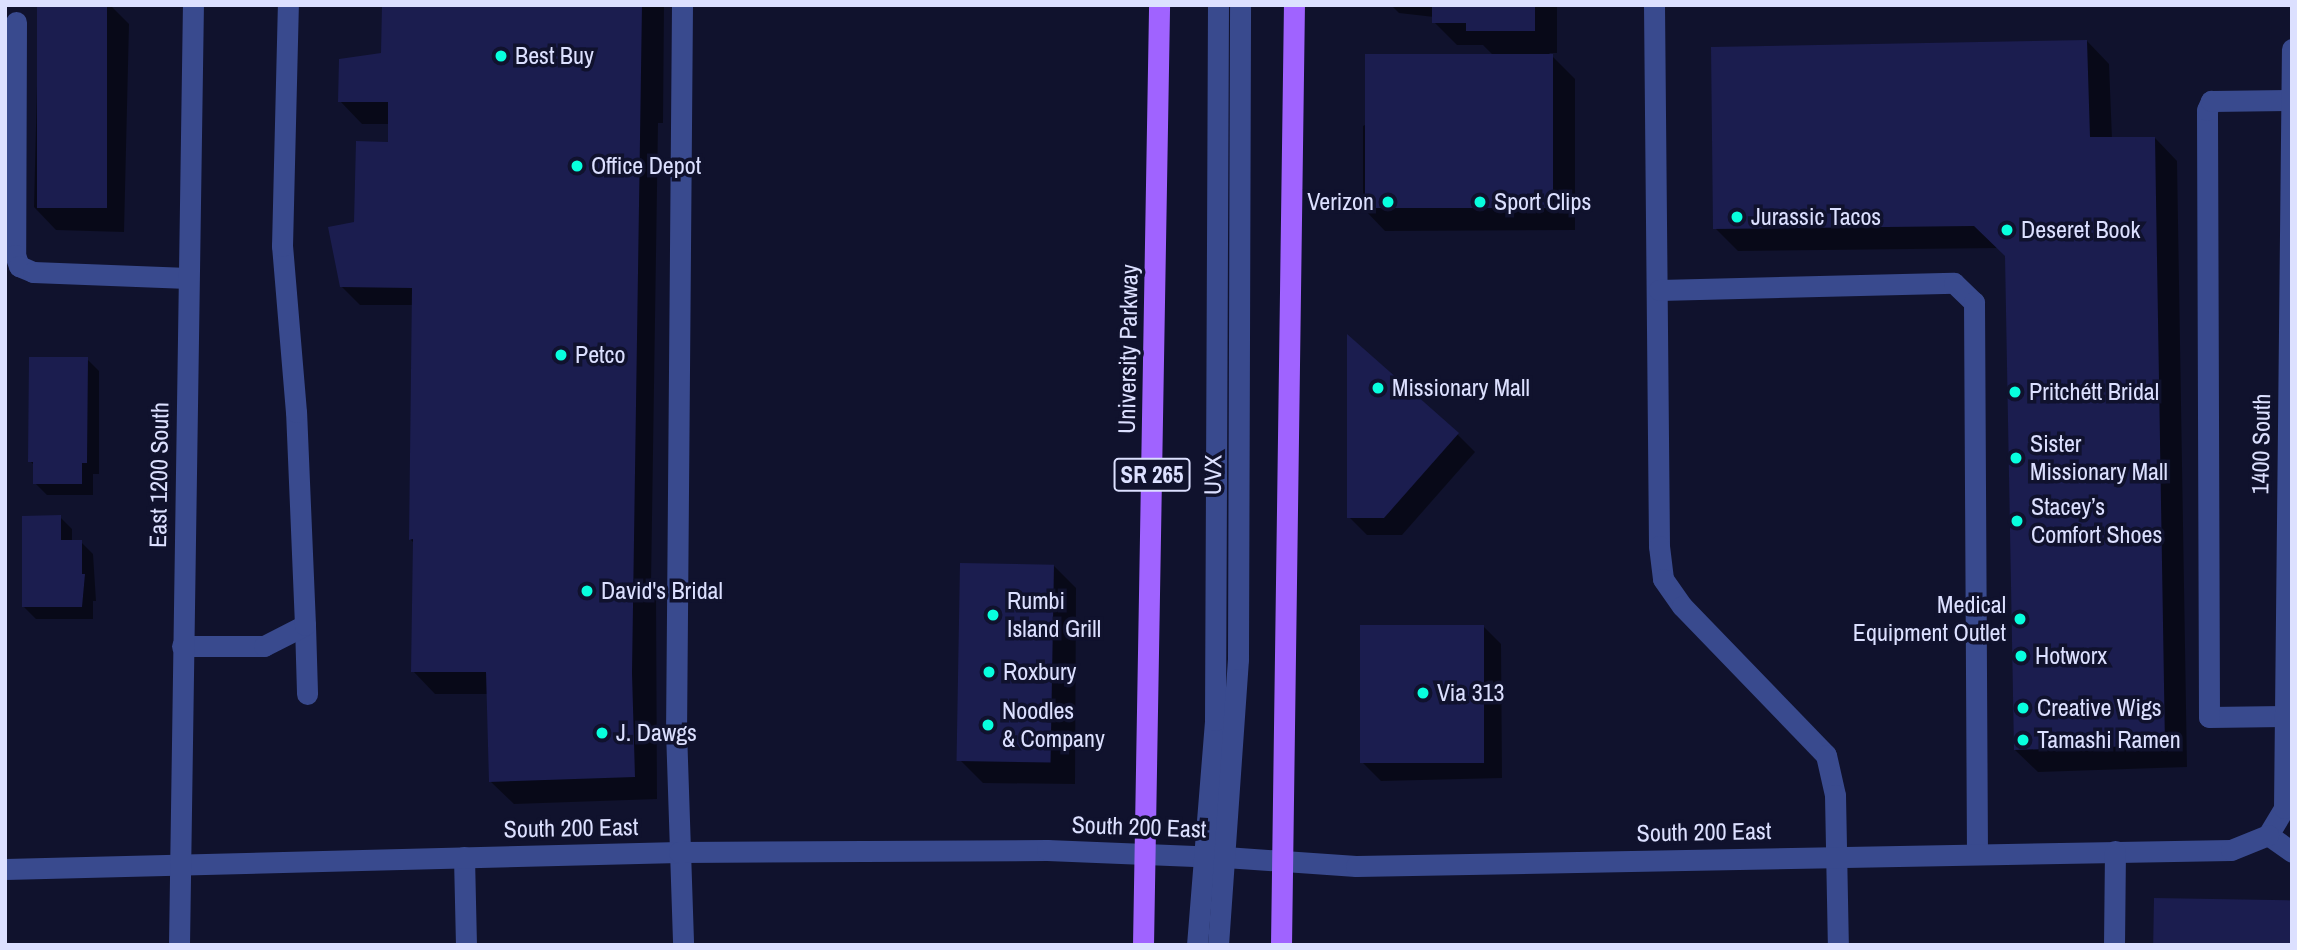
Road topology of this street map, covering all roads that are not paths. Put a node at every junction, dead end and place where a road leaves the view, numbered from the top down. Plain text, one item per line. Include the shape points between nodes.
1 (193, 5) edge
2 (288, 5) edge
3 (682, 5) edge
4 (1159, 5) edge
5 (1218, 5) edge
6 (1240, 5) edge
7 (1294, 5) edge
8 (1654, 5) edge
9 (16, 22) dead end
10 (2292, 49) edge
11 (2291, 100) edge
12 (188, 278) junction
13 (1658, 290) junction
14 (2290, 332) edge
15 (305, 625) junction
16 (183, 646) junction
17 (307, 694) dead end
18 (2284, 716) junction
19 (2288, 761) edge
20 (2268, 835) junction
21 (2115, 851) junction
22 (679, 852) junction
23 (1977, 852) junction
24 (2292, 852) edge
25 (1146, 854) junction
26 (1216, 856) junction
27 (1837, 856) junction
28 (464, 857) junction
29 (1282, 861) junction
30 (179, 864) junction
31 (5, 869) edge
32 (178, 945) edge
33 (466, 945) edge
34 (683, 945) edge
35 (1143, 945) edge
36 (1197, 945) edge
37 (1218, 945) edge
38 (1281, 945) edge
39 (1838, 945) edge
40 (2114, 945) edge

1 - 12 street, East 1200 South
2 - 15 street via 282,246 296,412
3 - 22 street
4 - 25 main road, University Parkway / SR 265
5 - 26 street
6 - 26 street, UVX via 1238,659
7 - 29 main road
8 - 13 street
9 - 12 street via 15,255 19,266 33,272
10 - 11 street, 1400 South
11 - 14 street, 1400 South
11 - 18 street via 2211,101 2207,110 2209,717
12 - 16 street, East 1200 South
13 - 23 street via 1954,283 1974,302
13 - 27 street via 1663,579 1682,606 1826,755 1835,786
14 - 18 street, 1400 South
15 - 16 street via 264,646
15 - 17 street
16 - 30 street, East 1200 South
18 - 19 street, 1400 South
19 - 20 street, 1400 South via 2284,808
20 - 21 street, South 200 East via 2231,850
20 - 24 street
21 - 23 street, South 200 East
21 - 40 street
22 - 25 street, South 200 East via 1047,850
22 - 28 street, South 200 East
22 - 34 street
23 - 27 street, South 200 East
25 - 26 street, South 200 East
25 - 35 main road, University Parkway / SR 265
26 - 29 street, South 200 East
26 - 36 street
26 - 37 street, UVX
27 - 29 street, South 200 East via 1356,866
27 - 39 street
28 - 30 street, South 200 East
28 - 33 street
29 - 38 main road
30 - 31 street, South 200 East
30 - 32 street, East 1200 South

